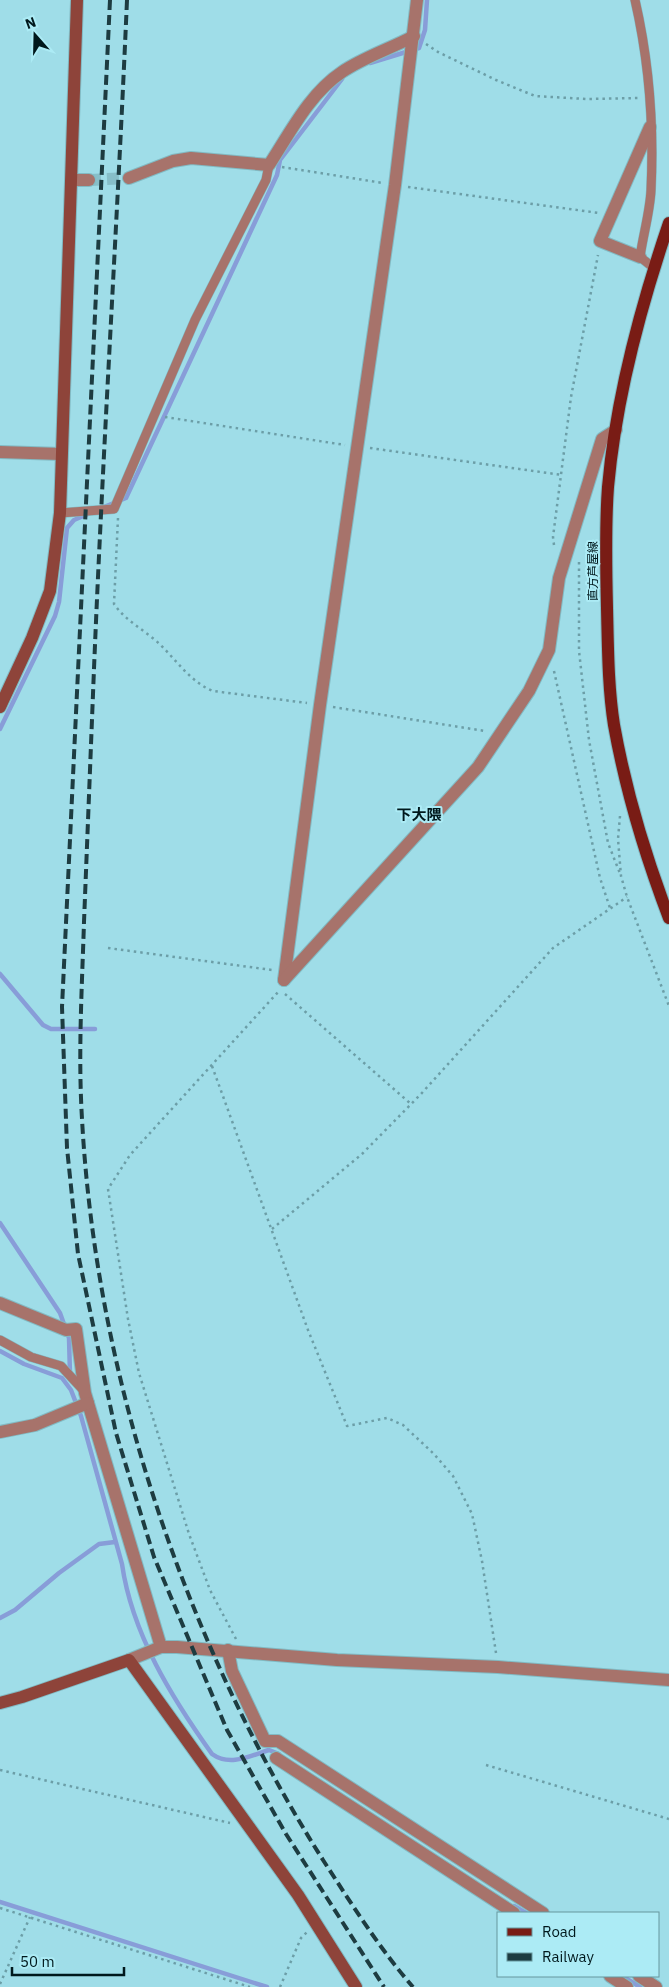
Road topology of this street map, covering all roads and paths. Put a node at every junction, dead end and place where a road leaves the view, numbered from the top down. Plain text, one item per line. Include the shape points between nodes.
1 (77, 0) edge
2 (417, 0) edge
3 (635, 0) edge
4 (414, 36) junction
5 (649, 95) junction
6 (650, 127) junction
7 (269, 165) junction
8 (129, 178) tunnel mouth
9 (72, 180) junction
10 (89, 180) tunnel mouth
11 (394, 185) junction
12 (613, 215) junction
13 (669, 223) edge
14 (600, 241) junction
15 (640, 257) junction
16 (654, 268) junction
17 (616, 430) junction
18 (0, 452) edge
19 (61, 454) junction
20 (114, 509) junction
21 (60, 513) junction
22 (556, 553) dead end
23 (579, 556) dead end
24 (549, 650) junction
25 (320, 705) junction
26 (0, 707) edge
27 (502, 733) junction
28 (630, 796) junction
29 (622, 876) junction
30 (627, 898) junction
31 (610, 908) junction
32 (669, 918) edge
33 (108, 948) dead end
34 (283, 981) junction
35 (669, 1006) edge
36 (212, 1066) junction
37 (411, 1104) junction
38 (272, 1230) junction
39 (0, 1303) edge
40 (0, 1340) edge
41 (87, 1398) junction
42 (0, 1432) edge
43 (158, 1648) junction
44 (228, 1650) junction
45 (246, 1652) junction
46 (135, 1658) junction
47 (498, 1667) junction
48 (669, 1680) edge
49 (0, 1703) edge
50 (276, 1758) dead end
51 (486, 1765) dead end
52 (0, 1770) edge
53 (669, 1819) edge
54 (245, 1820) junction
55 (0, 1908) edge
56 (512, 1912) edge
57 (541, 1912) edge
58 (30, 1917) junction
59 (315, 1924) junction
60 (612, 1977) edge
61 (641, 1977) edge
62 (0, 1984) edge
63 (250, 1987) edge
64 (280, 1987) edge
65 (356, 1987) edge
66 (627, 1987) edge
67 (656, 1987) edge

1 - 9 street
2 - 4 street
3 - 5 lane
4 - 5 path via 438,52 535,96 637,99
4 - 7 street via 365,58 335,77 308,105
4 - 11 street
5 - 6 lane
6 - 12 street
6 - 15 lane via 651,191
7 - 8 street via 191,158 173,161
7 - 11 path
7 - 20 lane via 266,180 195,320
9 - 10 street
9 - 19 street
11 - 12 path
11 - 25 street
12 - 14 street
13 - 16 main road, 直方芦屋線
14 - 15 street
14 - 22 path via 571,397 553,537
15 - 16 lane
16 - 17 main road, 直方芦屋線 via 627,368
17 - 24 street via 602,439 559,578
17 - 28 main road, 直方芦屋線 via 608,488 608,654 614,724
18 - 19 street
19 - 21 street
20 - 21 lane
20 - 25 path via 119,520 114,604 121,614 156,640 199,685 213,691
21 - 26 street via 50,591
23 - 29 path via 579,651 589,740 608,843
24 - 27 street via 529,691
24 - 31 path
25 - 27 path
25 - 34 street
27 - 34 street via 478,767
28 - 29 path via 620,811 618,839
28 - 32 main road, 直方芦屋線 via 650,868
29 - 30 path
30 - 31 path
30 - 35 path
31 - 37 path via 553,948
33 - 34 path
34 - 36 path
34 - 37 path
36 - 38 path
36 - 45 path via 130,1155 108,1188 139,1373 189,1534 210,1590 229,1629
37 - 38 path via 362,1154
38 - 47 path via 347,1426 387,1418 403,1425 453,1476 472,1514
39 - 41 street via 66,1330 76,1329
40 - 41 lane via 31,1357 61,1366
41 - 42 street via 35,1425
41 - 43 street
43 - 44 street
43 - 46 street
44 - 45 street
44 - 57 street via 232,1671 265,1741 278,1741
45 - 47 street via 337,1660
46 - 49 street
46 - 54 street
47 - 48 street
50 - 56 street
51 - 53 path
52 - 54 path via 235,1824
54 - 59 street
55 - 58 path
58 - 62 path
58 - 63 path
59 - 64 path via 301,1938
59 - 65 street
60 - 66 street
61 - 67 street

